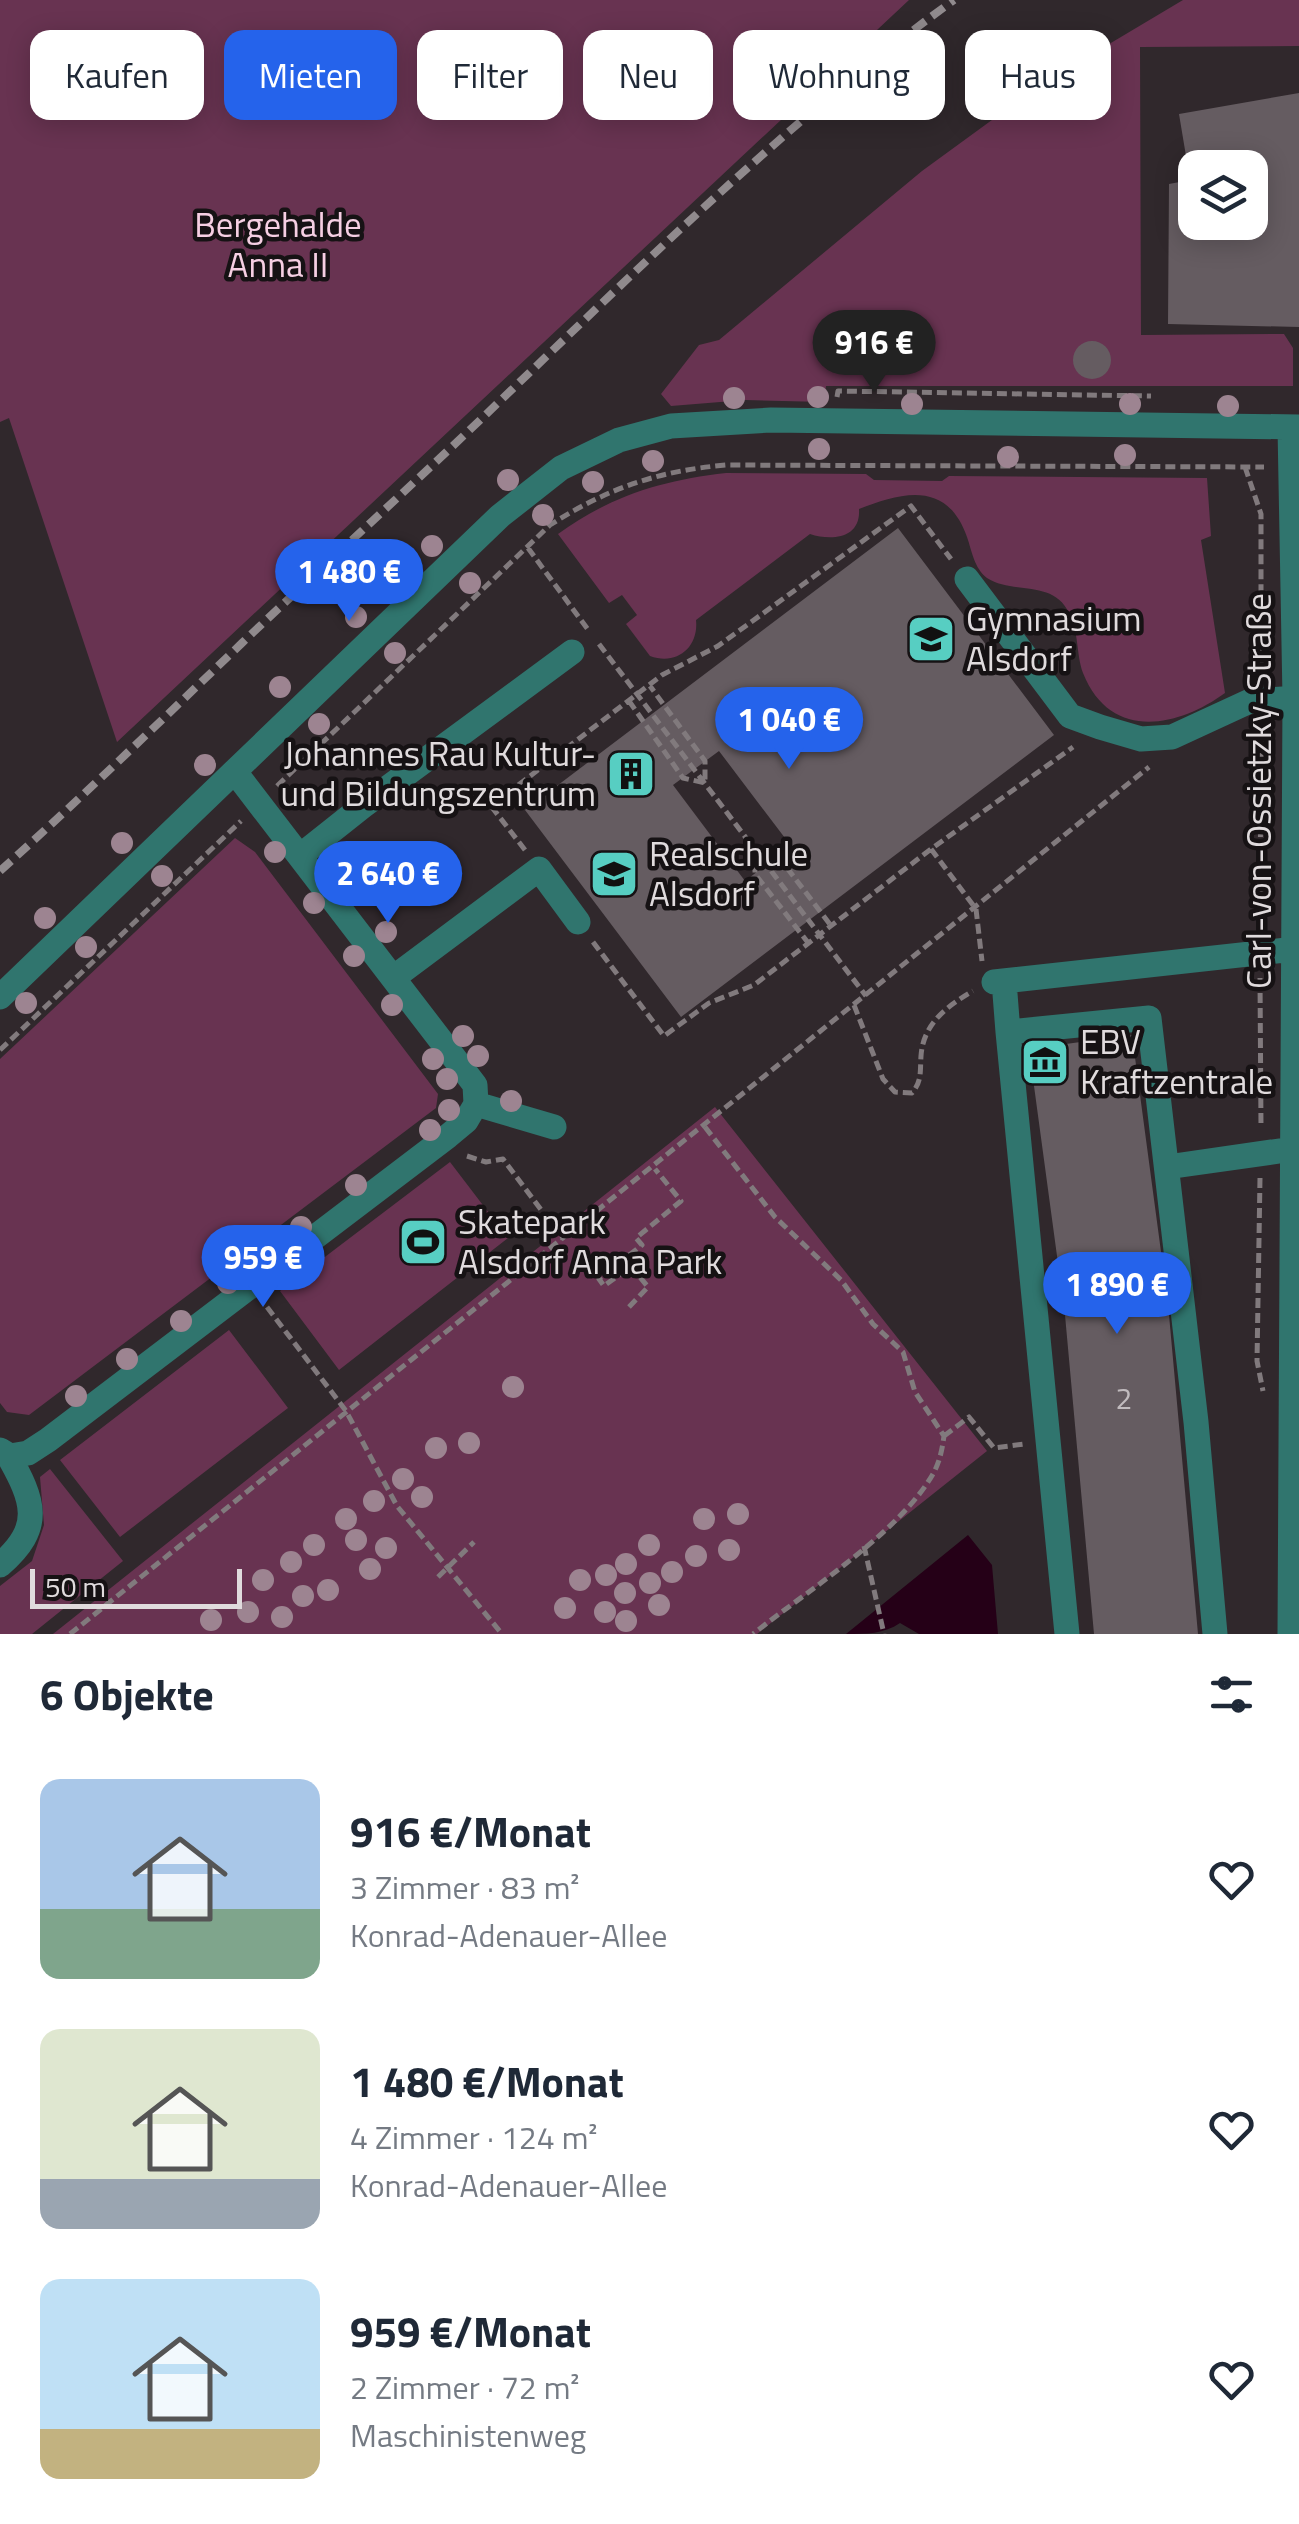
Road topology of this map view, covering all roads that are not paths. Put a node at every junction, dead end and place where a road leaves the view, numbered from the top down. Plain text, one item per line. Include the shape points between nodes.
1 (1295, 427) edge
2 (967, 579) road end
3 (572, 652) dead end
4 (1297, 698) edge
5 (235, 772) junction
6 (300, 856) junction
7 (578, 922) road end
8 (1295, 949) junction
9 (393, 978) junction
10 (0, 998) edge
11 (1008, 1032) junction
12 (476, 1104) junction
13 (554, 1127) dead end
14 (1293, 1148) junction
15 (1166, 1167) junction
16 (6, 1454) edge
17 (0, 1565) edge
18 (1067, 1634) edge
19 (1215, 1634) edge
20 (1290, 1634) edge

1 - 4 street, Carl-von-Ossietzky-Straße
1 - 5 street via 771,420 671,426 620,440 561,468 500,516
2 - 4 street via 1070,716 1100,727 1141,740 1172,737 1250,701
3 - 6 street
4 - 8 street, Carl-von-Ossietzky-Straße
5 - 6 street
5 - 10 street
6 - 9 street
7 - 9 street via 539,869
8 - 11 street via 994,982
8 - 14 street, Carl-von-Ossietzky-Straße
9 - 12 street via 475,1084
11 - 15 street via 1149,1018
11 - 18 street
12 - 13 street
12 - 16 street via 448,1136 48,1440 28,1453
14 - 15 street
14 - 20 street, Carl-von-Ossietzky-Straße
15 - 19 street
16 - 17 street via 31,1504 30,1528

